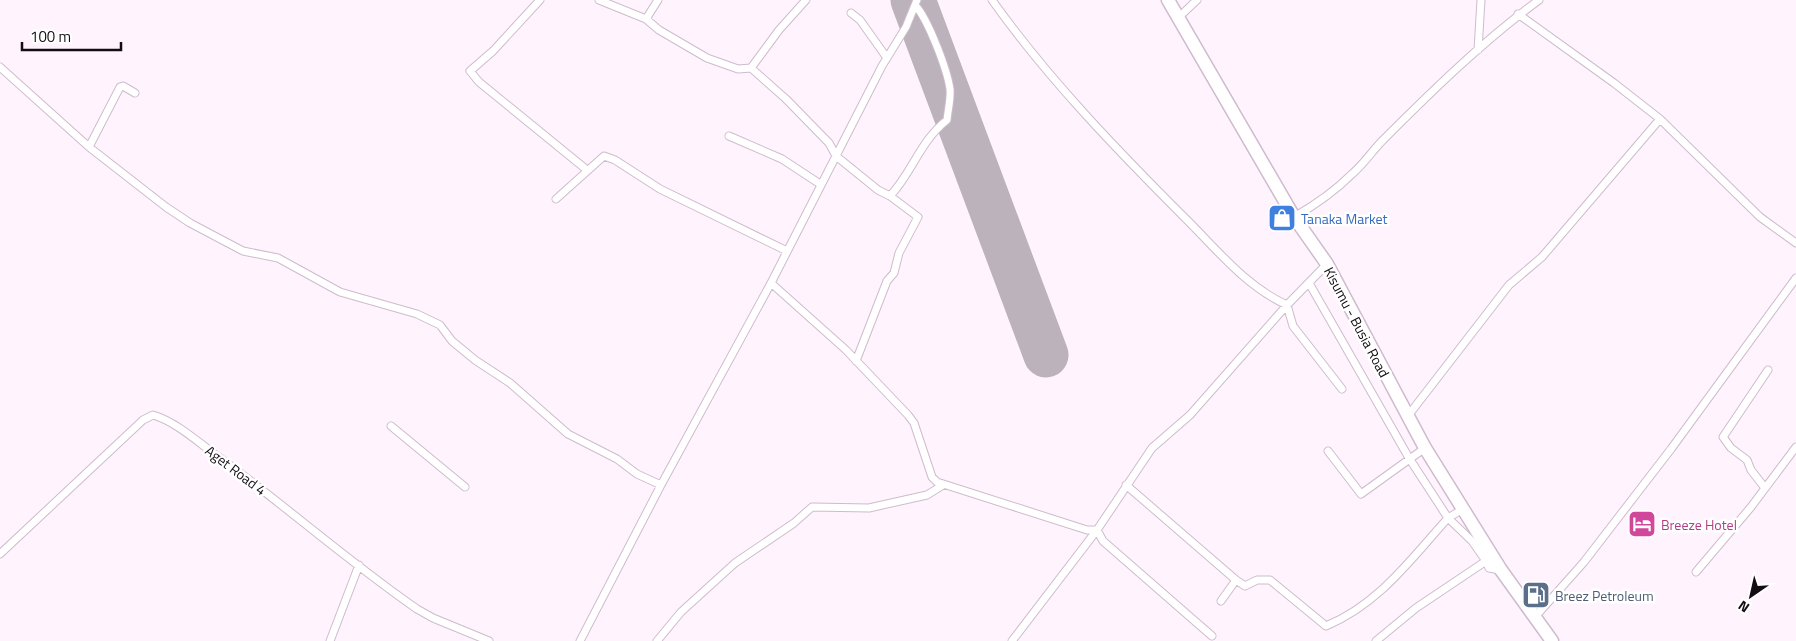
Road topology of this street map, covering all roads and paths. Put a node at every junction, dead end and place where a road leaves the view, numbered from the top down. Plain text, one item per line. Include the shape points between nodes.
1 (540, 0) edge
2 (599, 0) edge
3 (658, 0) edge
4 (806, 0) edge
5 (992, 0) edge
6 (1168, 0) edge
7 (1197, 0) edge
8 (1481, 0) edge
9 (1539, 0) edge
10 (916, 3) edge
11 (851, 13) dead end
12 (1518, 14) junction
13 (1178, 18) junction
14 (646, 19) junction
15 (1478, 50) junction
16 (887, 58) junction
17 (0, 68) edge
18 (751, 68) junction
19 (135, 94) dead end
20 (1660, 119) junction
21 (729, 136) dead end
22 (89, 147) junction
23 (836, 156) junction
24 (586, 170) junction
25 (820, 184) junction
26 (890, 196) junction
27 (556, 199) dead end
28 (1294, 217) junction
29 (1796, 243) edge
30 (787, 251) junction
31 (1327, 264) junction
32 (1796, 278) edge
33 (771, 283) junction
34 (1308, 283) junction
35 (1287, 304) junction
36 (856, 361) junction
37 (1768, 370) dead end
38 (1342, 389) dead end
39 (1407, 417) junction
40 (391, 426) dead end
41 (1796, 447) edge
42 (1425, 448) junction
43 (1328, 451) dead end
44 (1409, 458) junction
45 (660, 485) junction
46 (943, 485) junction
47 (1126, 485) junction
48 (465, 487) dead end
49 (1765, 488) junction
50 (1463, 509) junction
51 (1448, 518) junction
52 (1097, 530) junction
53 (0, 554) edge
54 (1486, 560) junction
55 (359, 565) junction
56 (1501, 570) junction
57 (1696, 572) dead end
58 (1236, 580) junction
59 (1221, 601) dead end
60 (1535, 617) junction
61 (1212, 636) dead end
62 (330, 641) edge
63 (488, 641) edge
64 (580, 641) edge
65 (657, 641) edge
66 (1012, 641) edge
67 (1376, 641) edge
68 (1552, 641) edge

1 - 24 street via 470,71 478,82
2 - 14 street
3 - 14 street
4 - 18 street
5 - 35 street via 1053,76 1131,163 1248,281 1267,296
6 - 13 highway, Kisumu - Busia Road
7 - 13 street
8 - 15 street
9 - 12 street
10 - 16 street
10 - 26 street via 950,89 947,120 932,131 900,186
11 - 16 street via 860,20
12 - 15 street
12 - 20 street
13 - 28 highway, Kisumu - Busia Road
14 - 18 street via 707,58 738,69
15 - 28 street via 1383,140 1353,174
16 - 23 street
17 - 22 street
18 - 23 street via 829,143
19 - 22 street via 120,87
20 - 29 street via 1760,217
20 - 39 street via 1542,257 1509,285
21 - 25 street via 782,158
22 - 45 street via 166,207 230,246 278,258 340,292 417,314 440,326 452,341 515,387 568,434
23 - 25 street
23 - 26 street
24 - 27 street
24 - 30 street via 604,156 615,160 660,189
25 - 30 street
26 - 36 street via 918,218 899,252 894,273 887,281
28 - 31 highway, Kisumu - Busia Road
30 - 33 street
31 - 34 street
31 - 39 highway, Kisumu - Busia Road
32 - 60 street via 1637,494 1584,562
33 - 36 street
33 - 45 street
34 - 35 street
34 - 44 street
35 - 38 street via 1293,326
35 - 47 street via 1190,415 1152,448
36 - 46 street via 914,423 932,477
37 - 49 street via 1723,437 1747,460
39 - 42 highway, Kisumu - Busia Road
40 - 48 street
41 - 49 street
42 - 44 street
42 - 50 highway, Kisumu - Busia Road
43 - 44 street via 1361,494
44 - 51 street
45 - 64 street
46 - 52 street via 1087,530
46 - 65 street via 928,495 869,508 812,507 735,563 681,612
47 - 52 street
47 - 58 street
49 - 57 street
50 - 51 street
50 - 56 highway, Kisumu - Busia Road
51 - 54 street
51 - 58 street via 1381,592 1349,615 1326,626 1270,580 1257,580 1245,586
52 - 61 street via 1103,541
52 - 66 street
53 - 55 street, Aget Road 4 via 143,420 153,415 225,462
54 - 56 street via 1489,568
54 - 67 street via 1416,608
55 - 62 street
55 - 63 street, Aget Road 4 via 432,618
56 - 60 highway, Kisumu - Busia Road
58 - 59 street
60 - 68 highway, Kisumu - Busia Road

